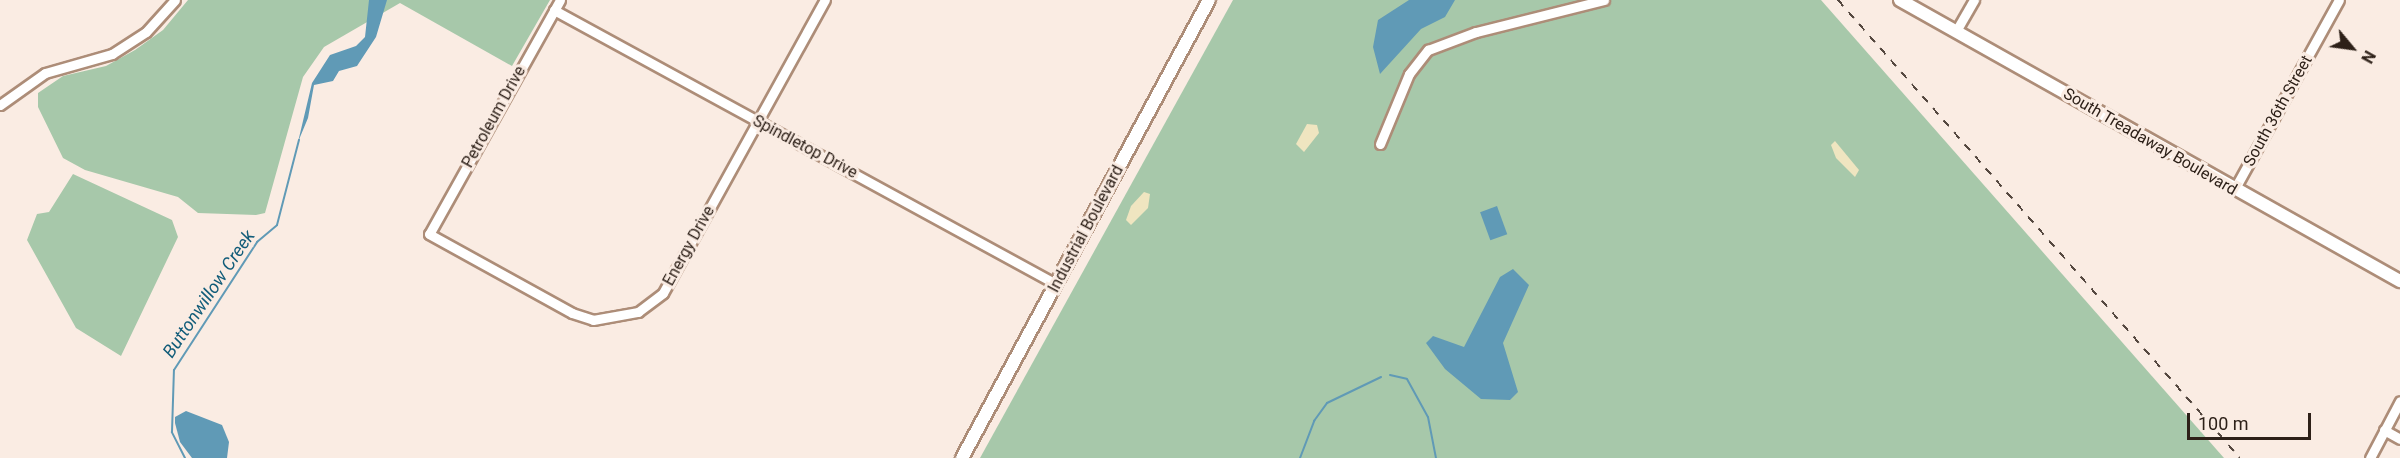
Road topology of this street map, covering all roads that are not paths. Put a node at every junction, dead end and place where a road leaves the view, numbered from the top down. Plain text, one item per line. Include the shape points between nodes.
1 (174, 0) edge
2 (560, 0) edge
3 (825, 0) edge
4 (1209, 0) edge
5 (1604, 0) edge
6 (1900, 0) edge
7 (1974, 0) edge
8 (2339, 0) edge
9 (554, 10) junction
10 (1956, 31) junction
11 (0, 105) edge
12 (758, 122) junction
13 (1380, 144) dead end
14 (2234, 190) junction
15 (429, 234) joint
16 (2400, 281) edge
17 (1056, 284) junction
18 (2400, 401) edge
19 (2384, 430) junction
20 (2400, 439) edge
21 (962, 458) edge
22 (2370, 458) edge

1 - 11 street via 146,32 112,54 45,74
2 - 9 street, Petroleum Drive
3 - 12 street, Energy Drive
4 - 17 main road, Industrial Boulevard
5 - 13 street via 1476,32 1428,50 1409,74
6 - 10 main road, South Treadaway Boulevard
7 - 10 street
8 - 14 street, South 36th Street
9 - 12 street, Spindletop Drive
9 - 15 street, Petroleum Drive
10 - 14 main road, South Treadaway Boulevard
12 - 15 street, Energy Drive via 663,293 627,316 592,320 572,313
12 - 17 street, Spindletop Drive
14 - 16 main road, South Treadaway Boulevard
17 - 21 main road, Industrial Boulevard
18 - 19 street
19 - 20 street
19 - 22 street

